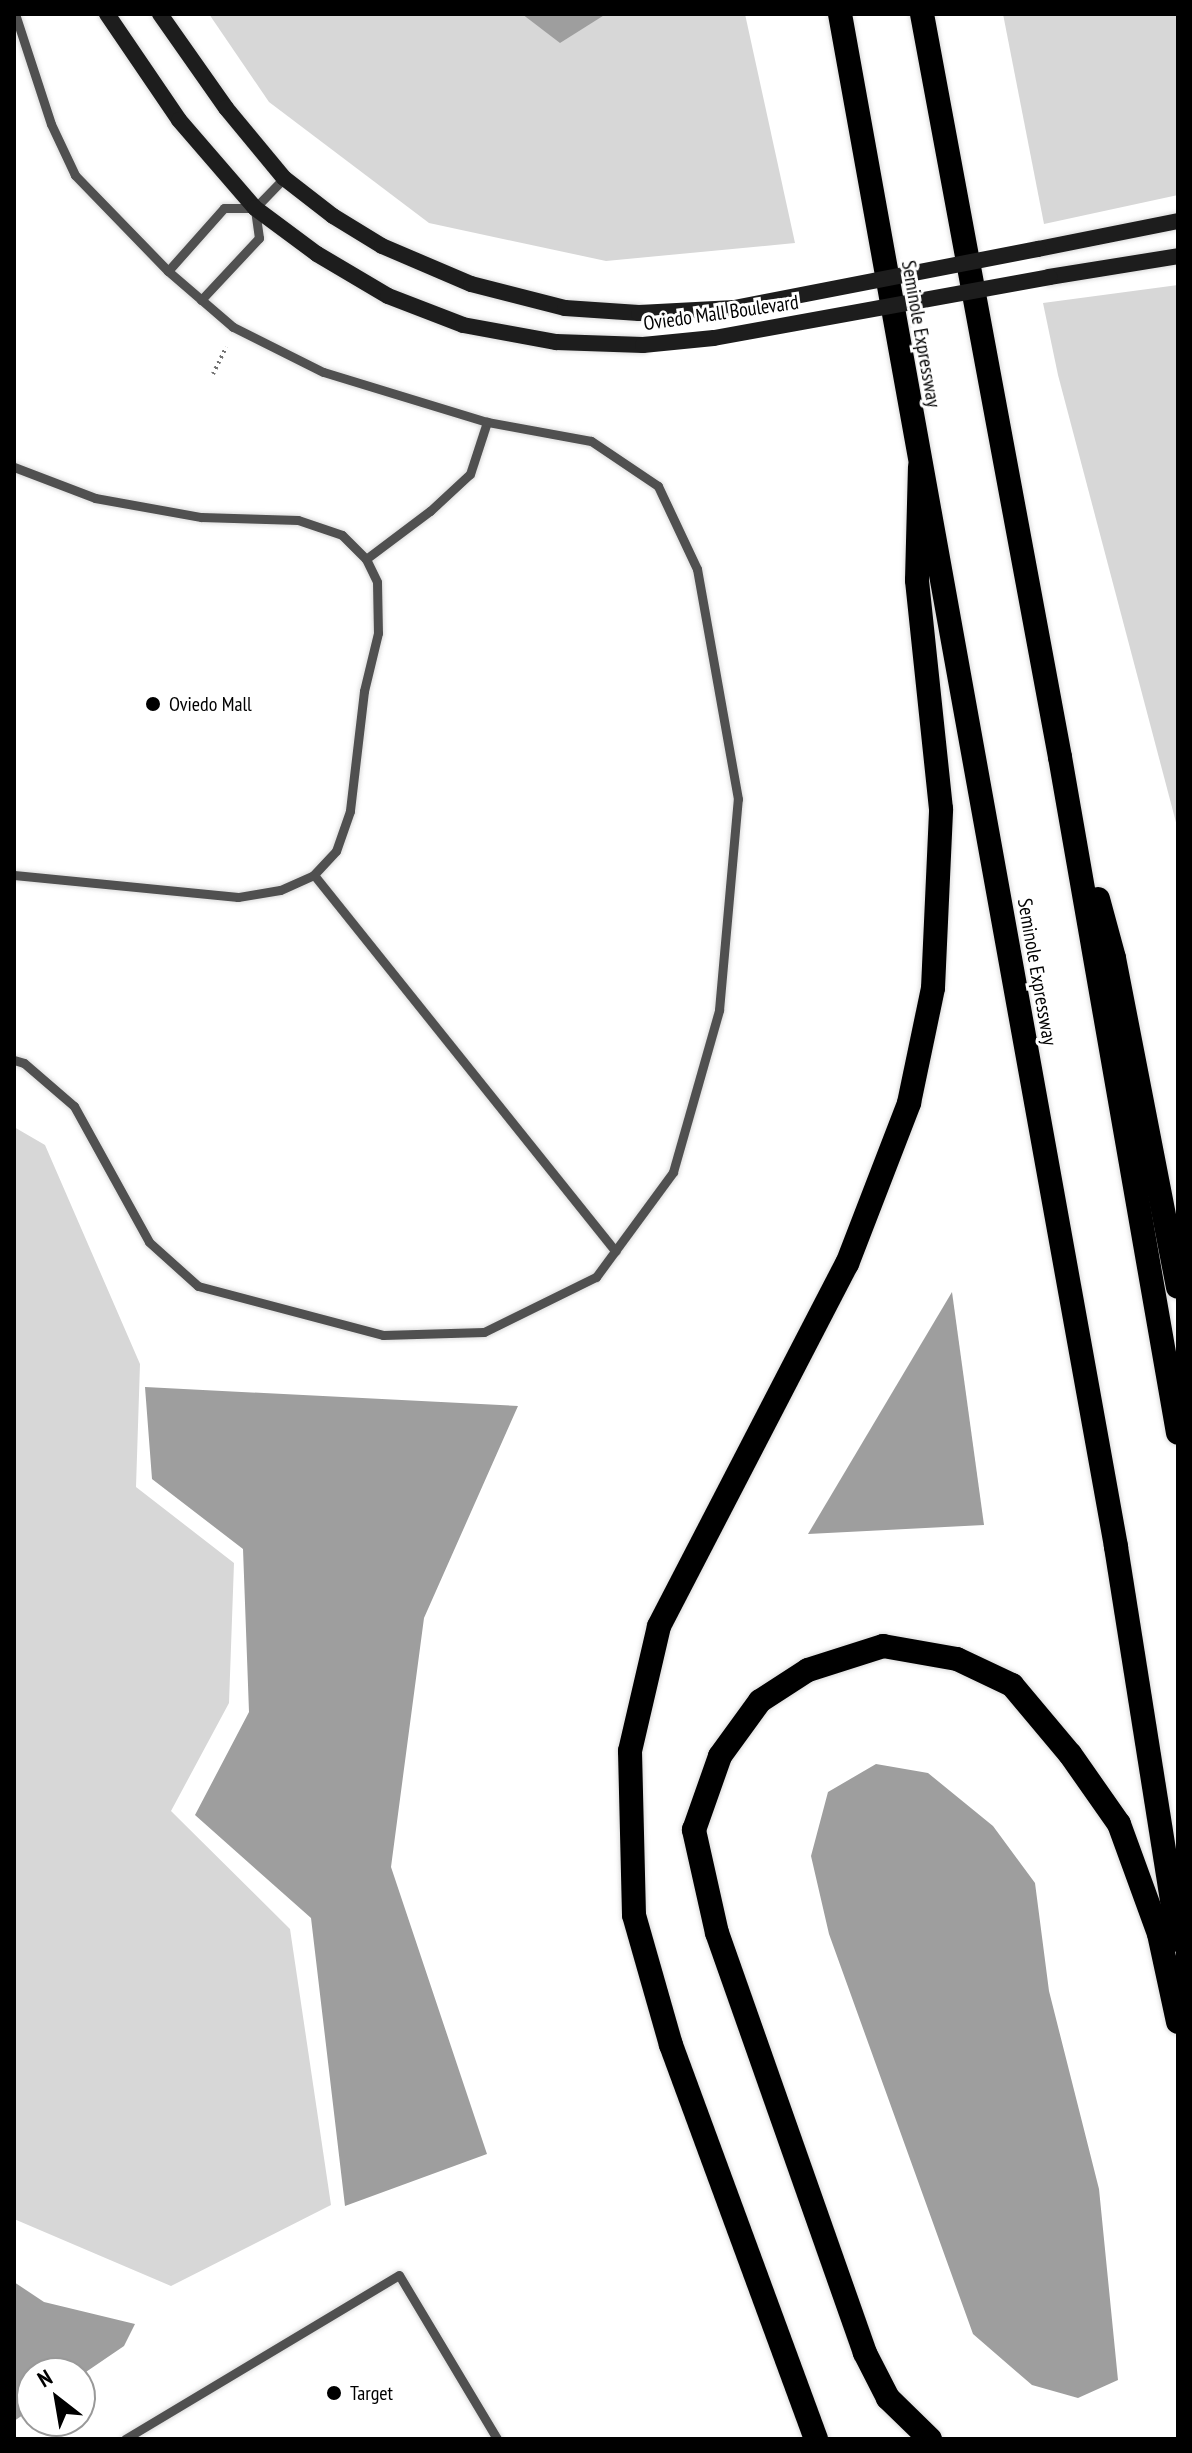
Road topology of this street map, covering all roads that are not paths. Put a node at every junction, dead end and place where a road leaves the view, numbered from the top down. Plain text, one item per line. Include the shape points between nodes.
1 (15, 14) edge
2 (107, 14) edge
3 (160, 14) edge
4 (840, 14) edge
5 (922, 14) edge
6 (284, 178) junction
7 (255, 208) junction
8 (1178, 221) edge
9 (1178, 256) edge
10 (168, 271) junction
11 (201, 300) junction
12 (487, 422) junction
13 (918, 456) junction
14 (14, 467) edge
15 (366, 559) junction
16 (1060, 757) junction
17 (14, 875) edge
18 (314, 875) junction
19 (14, 1060) edge
20 (615, 1251) junction
21 (1178, 1287) edge
22 (1178, 1433) edge
23 (1178, 1940) edge
24 (1178, 2022) edge
25 (125, 2439) edge
26 (497, 2439) edge
27 (816, 2439) edge
28 (930, 2439) edge

1 - 10 lane via 51,124 75,175
2 - 7 street, Oviedo Mall Boulevard via 179,120
3 - 6 street, Oviedo Mall Boulevard via 226,108
4 - 13 highway, Seminole Expressway
5 - 16 highway
6 - 7 lane
6 - 8 street, Oviedo Mall Boulevard, bridge via 382,246 471,284 565,308 639,313 734,308
7 - 9 street, Oviedo Mall Boulevard, bridge via 285,233 388,296 463,325 556,342 643,345 714,338
7 - 10 lane via 224,208
7 - 11 lane via 259,238
10 - 11 lane
11 - 12 lane via 233,327 323,372
12 - 15 lane via 470,474
12 - 20 lane via 591,441 658,486 697,569 738,799 719,1010 673,1172
13 - 23 highway, Seminole Expressway via 1116,1547
13 - 27 highway via 917,580 941,809 933,988 909,1103 847,1264 659,1626 630,1751 634,1915 671,2045
14 - 15 lane via 95,498 201,517 298,520 342,535
15 - 18 lane via 377,582 378,633 364,691 350,811 336,851
16 - 21 highway via 1114,958
16 - 22 highway
17 - 18 lane via 238,897 280,890
18 - 20 lane
19 - 20 lane via 74,1106 149,1242 198,1286 383,1335 484,1332 596,1277
24 - 28 highway via 1159,1934 1119,1824 1012,1685 957,1659 883,1646 808,1670 760,1701 720,1756 694,1830 717,1933 865,2353 888,2398
25 - 26 lane via 399,2275

